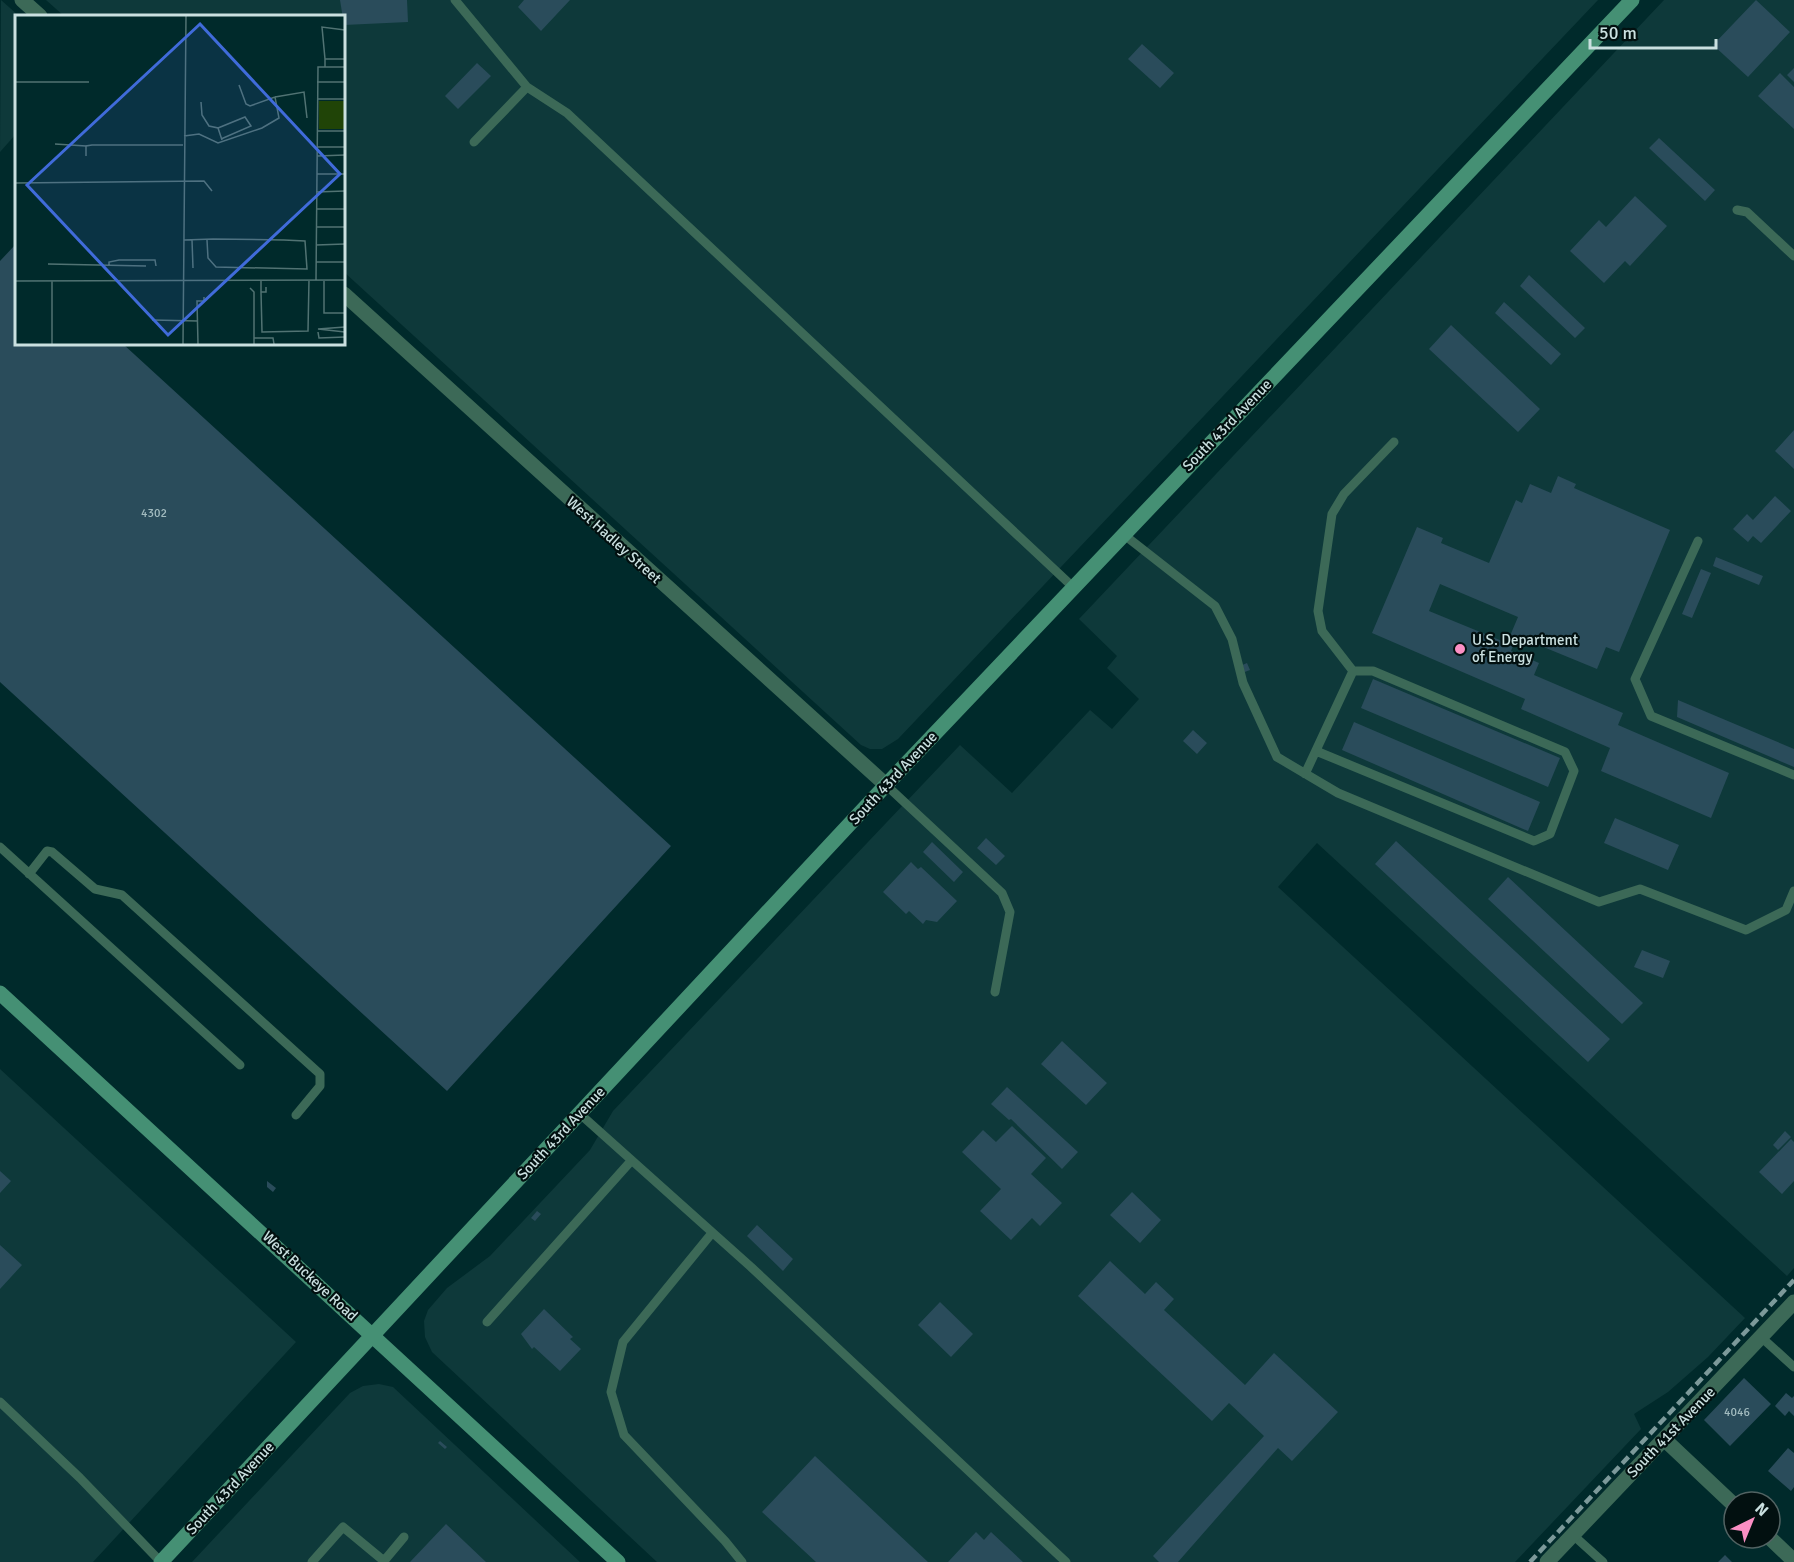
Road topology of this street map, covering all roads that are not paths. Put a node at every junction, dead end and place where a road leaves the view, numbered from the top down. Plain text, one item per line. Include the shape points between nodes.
1 (22, 0) edge
2 (455, 0) edge
3 (1632, 0) edge
4 (39, 15) edge
5 (527, 87) junction
6 (474, 142) dead end
7 (1737, 210) dead end
8 (1794, 256) edge
9 (345, 295) edge
10 (1394, 442) dead end
11 (1123, 534) junction
12 (1698, 541) dead end
13 (1073, 587) junction
14 (1353, 671) junction
15 (1316, 751) junction
16 (1305, 774) junction
17 (1794, 775) edge
18 (885, 785) junction
19 (0, 847) edge
20 (29, 874) junction
21 (1794, 891) edge
22 (995, 992) dead end
23 (0, 993) edge
24 (240, 1065) dead end
25 (296, 1114) dead end
26 (579, 1114) junction
27 (631, 1161) junction
28 (712, 1233) junction
29 (1794, 1302) edge
30 (487, 1322) dead end
31 (373, 1335) junction
32 (1761, 1337) junction
33 (1794, 1367) edge
34 (0, 1402) edge
35 (1664, 1439) junction
36 (1722, 1493) edge
37 (1573, 1535) junction
38 (404, 1537) dead end
39 (1782, 1550) edge
40 (1794, 1561) edge
41 (161, 1562) edge
42 (312, 1562) edge
43 (618, 1562) edge
44 (742, 1562) edge
45 (1066, 1562) edge
46 (1547, 1562) edge
47 (1602, 1562) edge

1 - 4 street
2 - 5 lane
3 - 11 main road, South 43rd Avenue
5 - 6 lane
5 - 13 lane via 567,113
7 - 8 lane via 1747,212
9 - 18 street, West Hadley Street
10 - 14 lane via 1344,494 1332,514 1318,611 1322,631
11 - 13 main road, South 43rd Avenue
11 - 16 lane via 1215,606 1232,639 1243,683 1277,757
12 - 17 lane via 1635,679 1651,716
13 - 18 main road, South 43rd Avenue
14 - 15 lane
14 - 15 lane via 1373,671 1565,752 1574,771 1550,834 1534,841
15 - 16 lane
16 - 21 lane via 1338,793 1599,902 1640,889 1746,930 1786,910
18 - 22 lane via 1002,893 1010,912
18 - 26 main road, South 43rd Avenue
19 - 20 lane
20 - 24 lane
20 - 25 lane via 47,852 52,852 95,889 122,895 320,1074 320,1086
23 - 31 main road, West Buckeye Road
26 - 27 lane
26 - 31 main road, South 43rd Avenue
27 - 28 lane
27 - 30 lane
28 - 44 lane via 623,1342 611,1392 624,1435
28 - 45 lane
29 - 32 street, South 41st Avenue
31 - 41 main road, South 43rd Avenue
31 - 43 main road, West Buckeye Road
32 - 33 lane
32 - 35 street, South 41st Avenue
34 - 41 lane
35 - 36 street
35 - 37 street, South 41st Avenue
37 - 46 street, South 41st Avenue
37 - 47 lane
38 - 42 lane via 384,1561 343,1527
39 - 40 street

